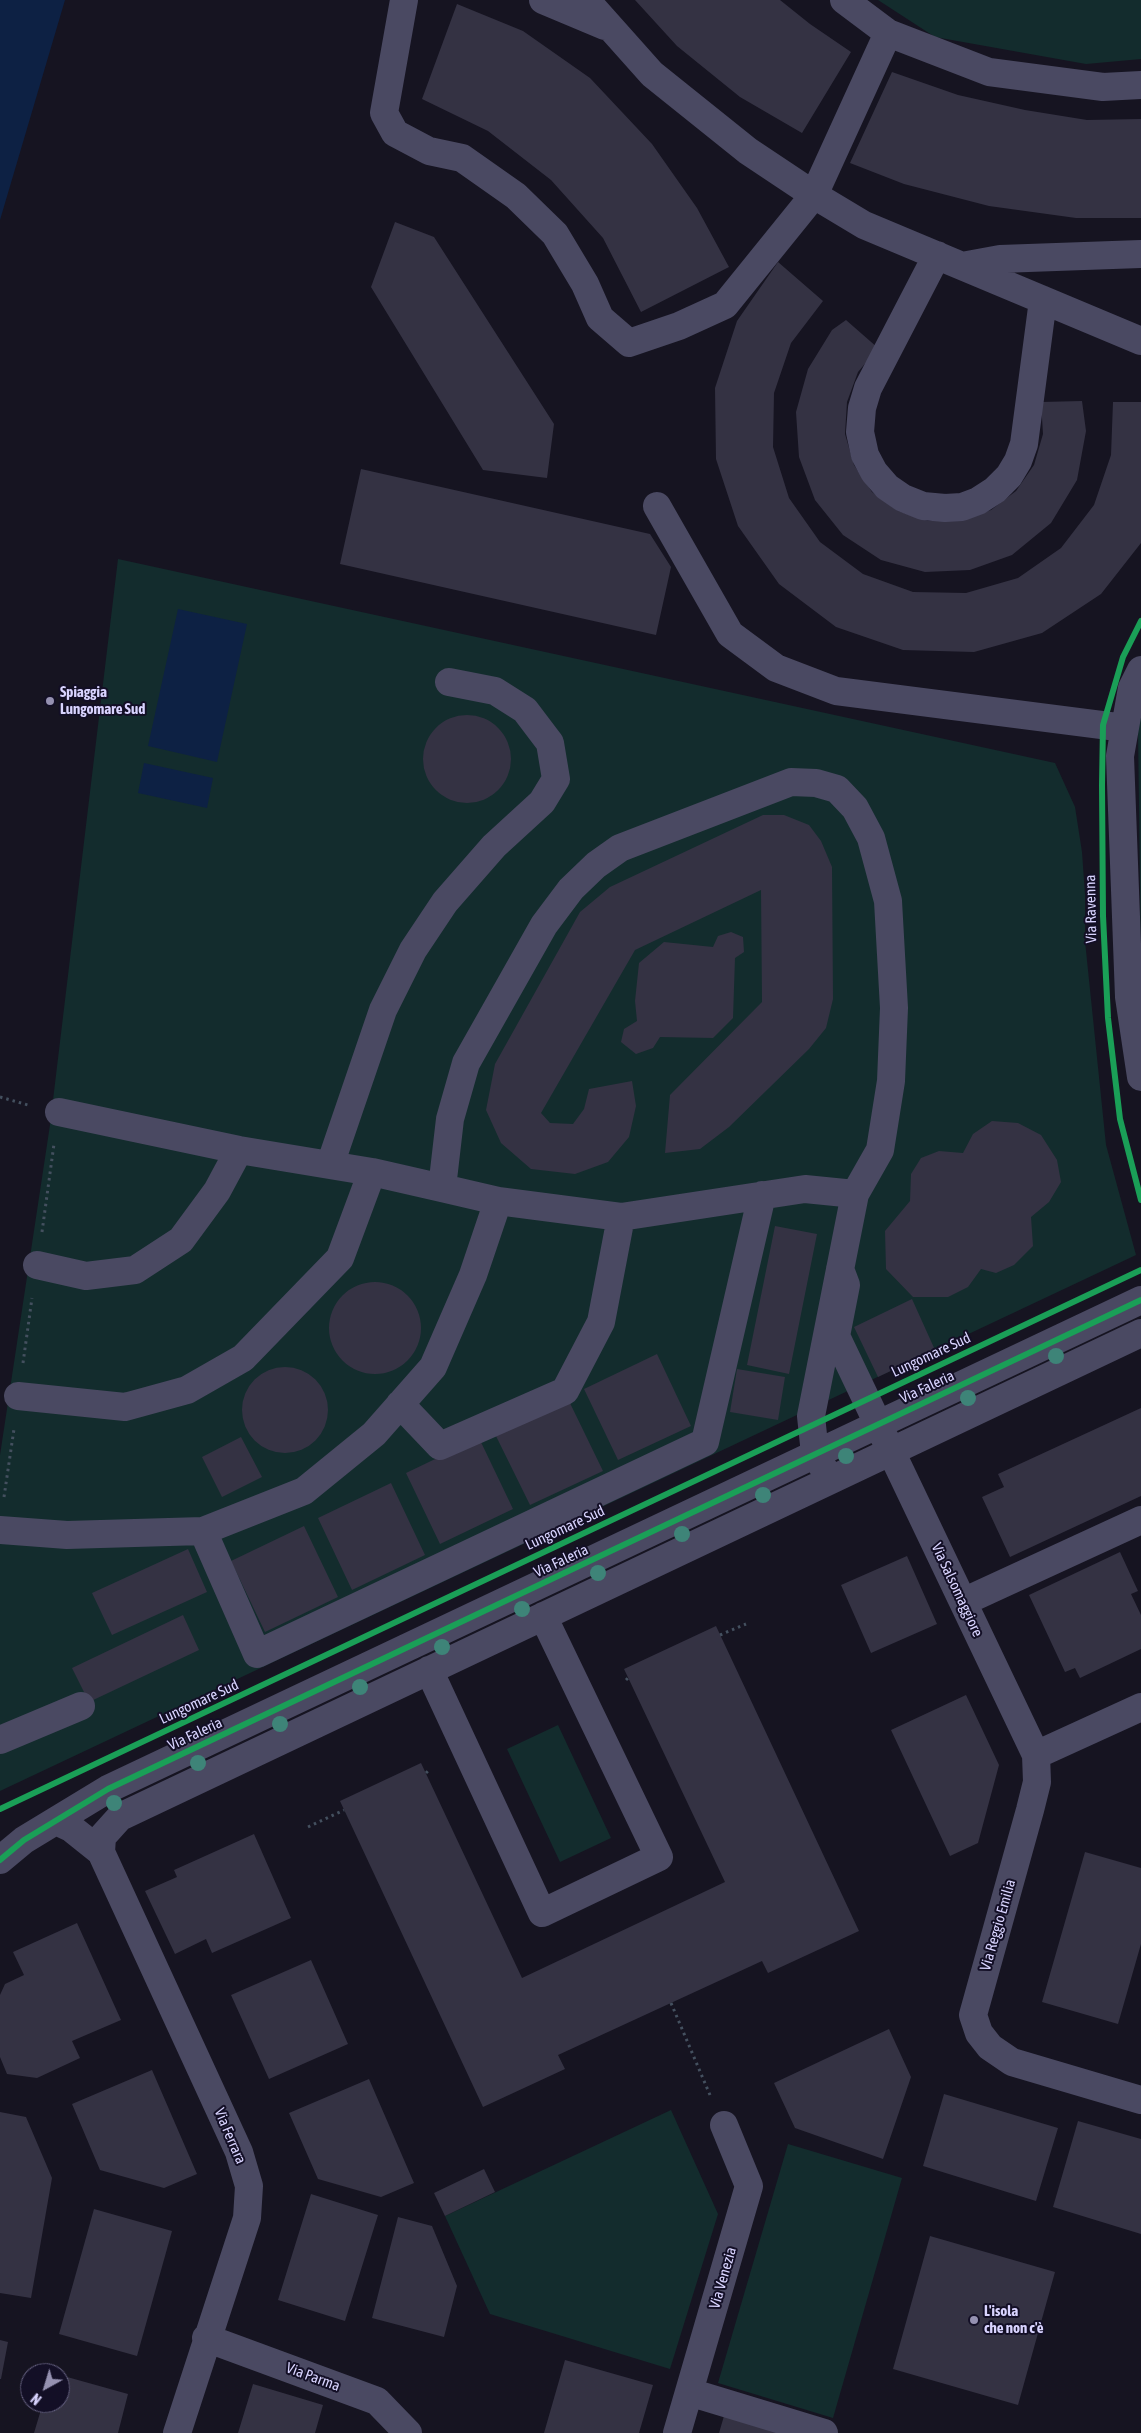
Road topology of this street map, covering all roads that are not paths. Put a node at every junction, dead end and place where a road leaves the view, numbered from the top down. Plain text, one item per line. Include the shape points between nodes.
1 (404, 0) edge
2 (543, 0) edge
3 (586, 0) edge
4 (844, 0) edge
5 (612, 28) junction
6 (888, 33) junction
7 (1141, 85) edge
8 (814, 195) junction
9 (1141, 254) edge
10 (937, 255) junction
11 (962, 266) junction
12 (1043, 300) junction
13 (1141, 341) edge
14 (657, 506) dead end
15 (1141, 670) edge
16 (449, 682) dead end
17 (1125, 728) junction
18 (1141, 1077) edge
19 (59, 1112) road end
20 (239, 1150) junction
21 (330, 1165) junction
22 (372, 1172) junction
23 (442, 1188) junction
24 (855, 1194) junction
25 (762, 1195) junction
26 (498, 1201) junction
27 (620, 1217) junction
28 (37, 1265) road end
29 (840, 1269) junction
30 (1141, 1300) edge
31 (1141, 1333) edge
32 (18, 1396) road end
33 (400, 1404) junction
34 (878, 1424) junction
35 (891, 1451) junction
36 (815, 1454) junction
37 (834, 1478) junction
38 (1141, 1520) edge
39 (0, 1530) edge
40 (204, 1531) junction
41 (963, 1602) junction
42 (473, 1616) junction
43 (543, 1616) junction
44 (486, 1643) junction
45 (429, 1670) junction
46 (81, 1706) dead end
47 (1141, 1707) edge
48 (0, 1740) edge
49 (1036, 1755) junction
50 (56, 1821) junction
51 (101, 1852) junction
52 (0, 1860) edge
53 (1141, 2100) edge
54 (724, 2125) road end
55 (206, 2338) junction
56 (690, 2392) junction
57 (177, 2433) edge
58 (408, 2433) edge
59 (677, 2433) edge
60 (824, 2433) edge

1 - 8 street via 384,113 395,132 429,152 462,158 516,196 555,234 585,284 600,318 629,343 679,326 725,305
2 - 5 street
3 - 5 street
4 - 6 street
5 - 8 street via 652,74 748,151
6 - 7 street via 988,72 1103,87
6 - 8 street
8 - 10 street via 864,225
9 - 11 street via 1000,259
10 - 11 street
10 - 12 street via 868,388 862,408 860,432 865,455 887,487 903,498 923,506 962,507 995,490 1009,476 1024,444
11 - 12 street
12 - 13 street
14 - 17 street via 730,634 776,668 836,691
15 - 17 street via 1132,688
16 - 21 street via 495,691 525,710 550,743 556,779 542,802 494,846 445,902 413,950 383,1010
17 - 18 street via 1120,756 1129,997
19 - 20 street
20 - 21 street
20 - 28 street via 217,1191 181,1240 135,1270 86,1276
21 - 22 street
22 - 23 street
22 - 32 street via 340,1258 243,1358 187,1390 125,1407
23 - 24 street via 450,1119 466,1063 544,925 571,889 620,848 791,782 816,783 837,789 855,808 871,838 888,901 894,1008 891,1081 880,1150
23 - 26 street
24 - 25 street via 805,1189
24 - 29 street
25 - 27 street
25 - 40 street via 705,1442 257,1654
26 - 27 street
26 - 33 street via 473,1275 433,1367
27 - 33 street via 601,1322 565,1391 440,1446
29 - 34 street, Via Salsomaggiore via 846,1285 836,1336
29 - 36 street via 811,1416
30 - 34 street, Via Faleria
31 - 35 street
33 - 40 street via 374,1434 304,1490
34 - 35 street, Via Salsomaggiore
34 - 36 street, Via Faleria
35 - 37 street
35 - 41 street, Via Salsomaggiore
36 - 37 street
36 - 42 street, Via Faleria
37 - 43 street
38 - 41 street
39 - 40 street via 66,1535
41 - 49 street, Via Salsomaggiore
42 - 44 street
42 - 50 street, Via Faleria via 108,1790
43 - 44 street
43 - 45 street via 659,1857 542,1913
44 - 45 street
45 - 51 street via 120,1817 102,1837
46 - 48 street
47 - 49 street
49 - 53 street, Via Reggio Emilia via 1037,1782 973,2015 979,2032 990,2047 1012,2062
50 - 51 street via 71,1828
50 - 52 street, Via Faleria via 24,1840
51 - 55 street, Via Ferrara via 239,2152 249,2186 247,2218
54 - 56 street, Via Venezia via 749,2186
55 - 57 street, Via Ferrara
55 - 58 street, Via Parma via 377,2401
56 - 59 street, Via Venezia
56 - 60 street

